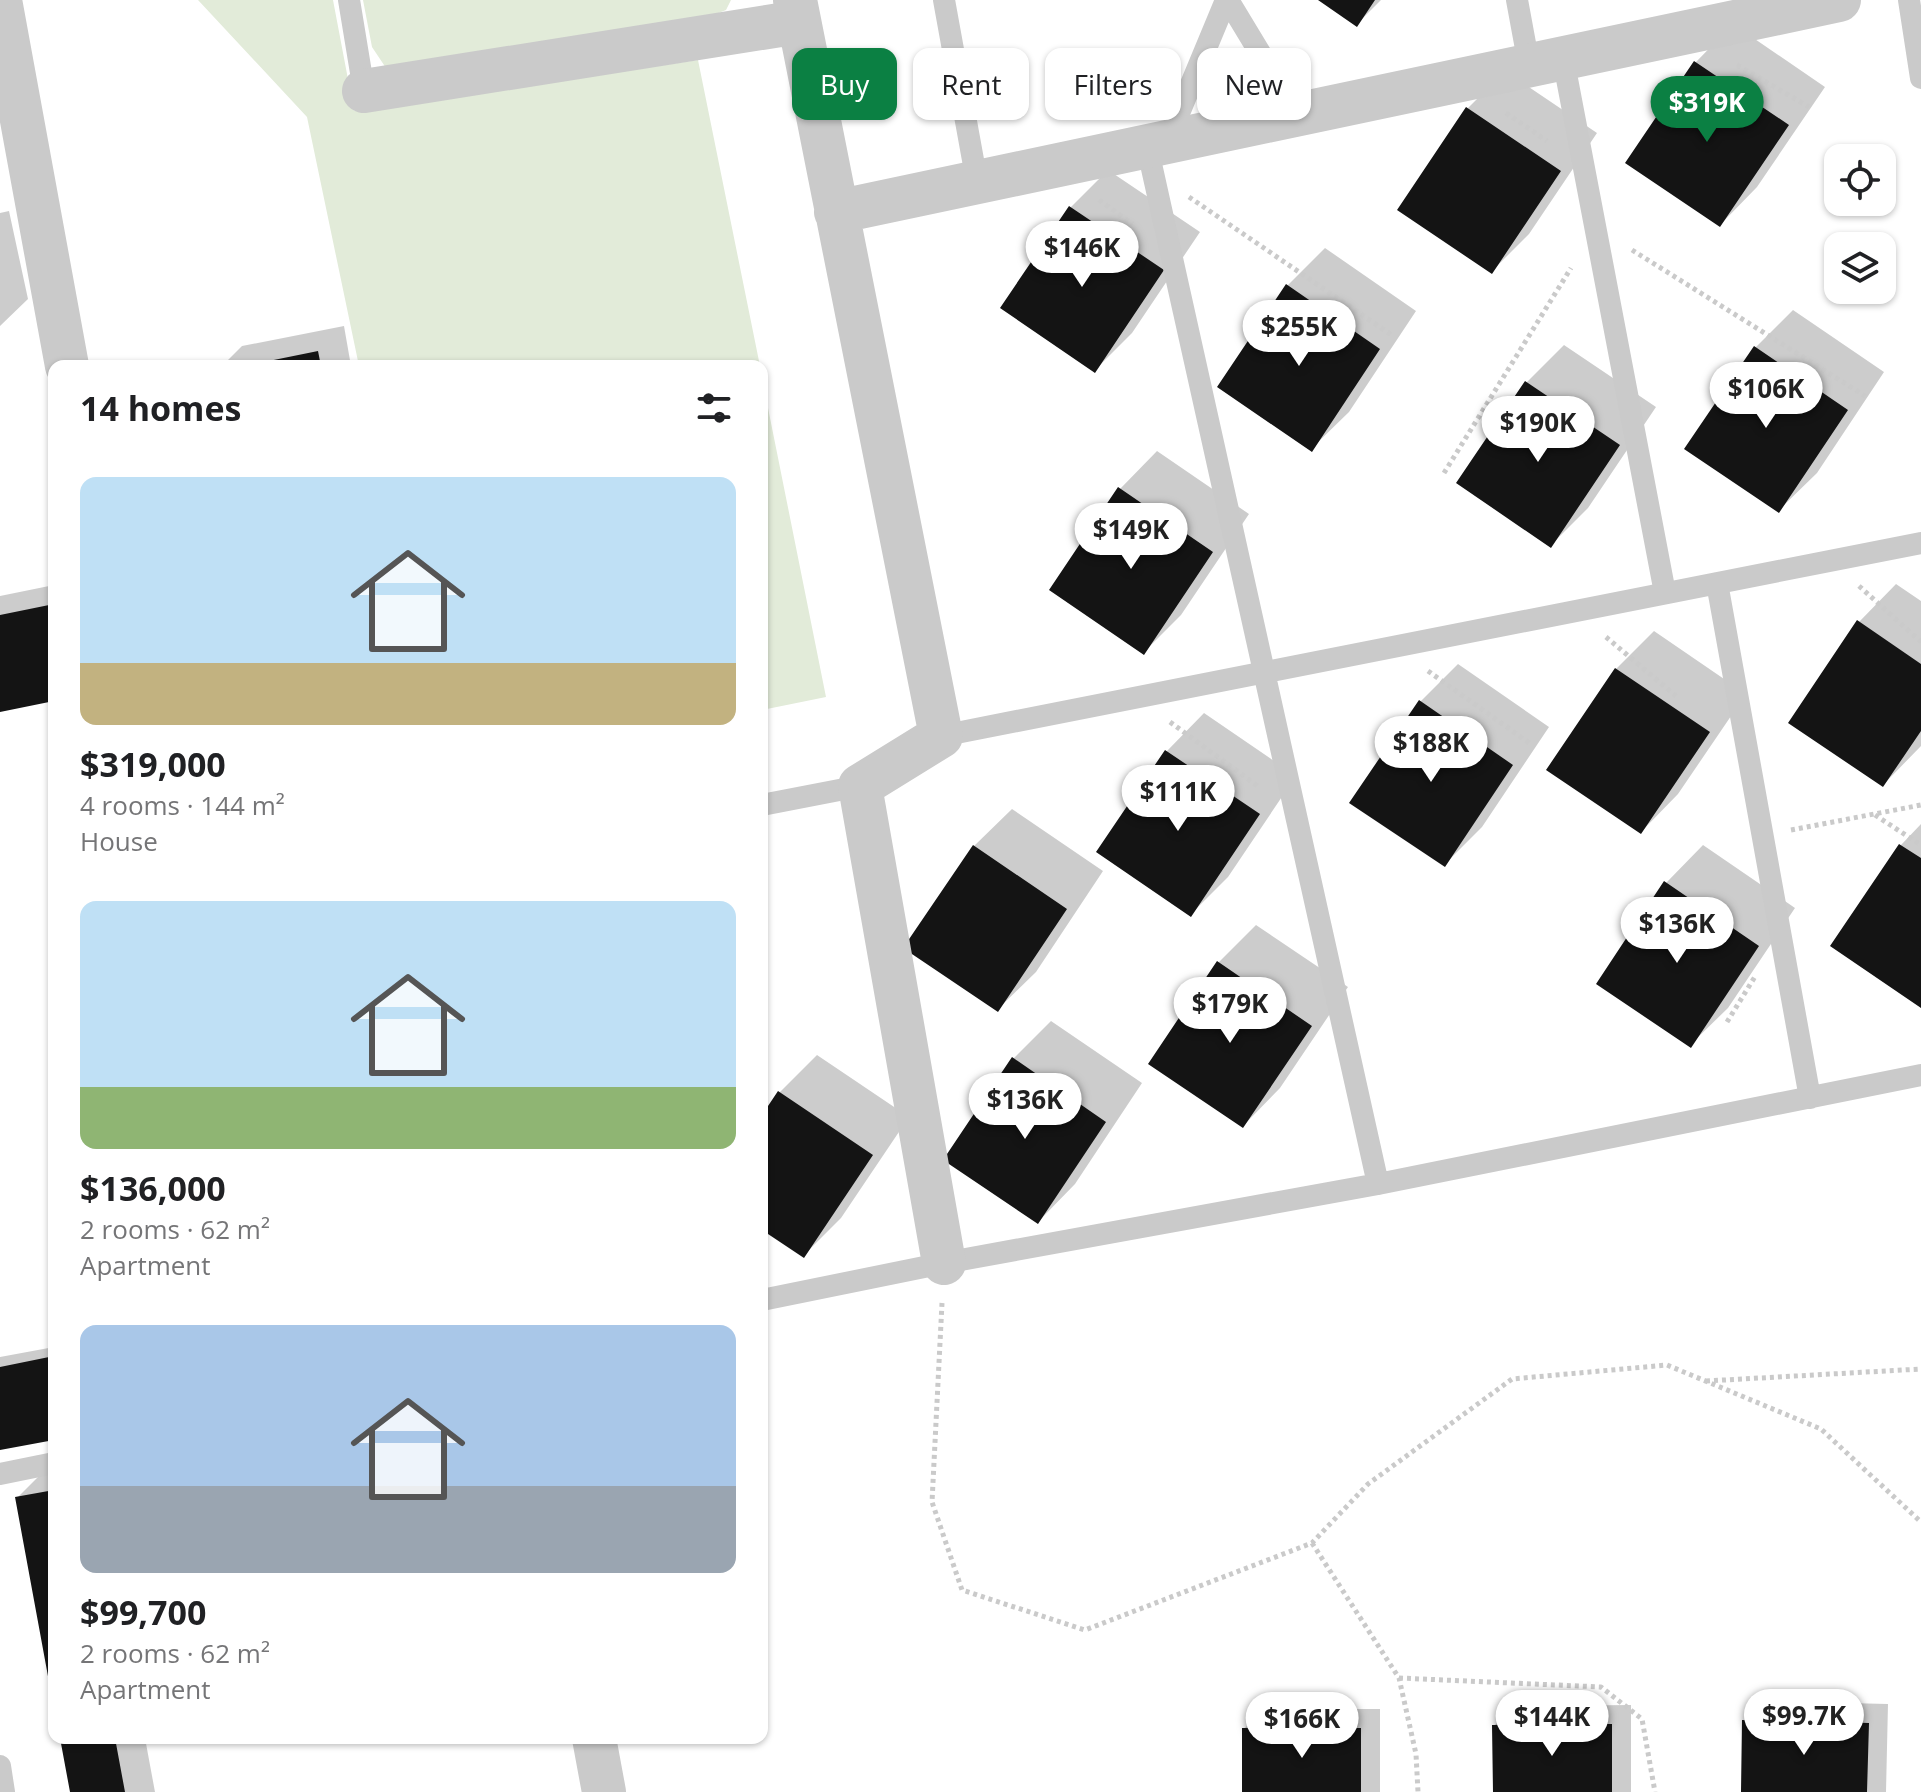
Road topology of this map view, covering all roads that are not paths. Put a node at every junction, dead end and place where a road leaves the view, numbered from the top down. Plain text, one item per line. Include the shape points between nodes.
1 (0, 0) edge
2 (349, 0) edge
3 (944, 0) edge
4 (1227, 0) edge
5 (1517, 0) edge
6 (1839, 0) edge
7 (1909, 0) edge
8 (797, 11) edge
9 (1256, 48) edge
10 (1546, 62) junction
11 (1921, 78) edge
12 (364, 91) joint
13 (1311, 111) edge
14 (1275, 120) edge
15 (1155, 153) junction
16 (977, 182) junction
17 (836, 212) junction
18 (66, 360) edge
19 (1921, 543) edge
20 (1717, 583) junction
21 (1665, 593) junction
22 (1264, 673) junction
23 (941, 736) junction
24 (860, 786) junction
25 (768, 804) edge
26 (1921, 1075) edge
27 (1810, 1098) junction
28 (1378, 1184) junction
29 (944, 1263) junction
30 (768, 1299) edge
31 (48, 1464) edge
32 (0, 1474) edge
33 (595, 1744) edge
34 (0, 1766) edge
35 (4, 1792) edge
36 (604, 1792) edge

1 - 18 street
2 - 12 lane
3 - 16 lane
4 - 9 lane
4 - 15 lane
5 - 10 lane
6 - 10 street
7 - 11 lane
8 - 12 street
8 - 17 street
10 - 13 street
10 - 21 lane via 1584,167
14 - 15 street
15 - 16 street
15 - 22 lane via 1170,249
16 - 17 street
17 - 23 street
19 - 20 lane
20 - 21 lane
20 - 27 lane
21 - 22 lane
22 - 23 lane
22 - 28 lane
23 - 24 street
24 - 25 lane
24 - 29 street
26 - 27 lane
27 - 28 lane
28 - 29 lane
29 - 30 lane
31 - 32 lane
33 - 36 street
34 - 35 lane

